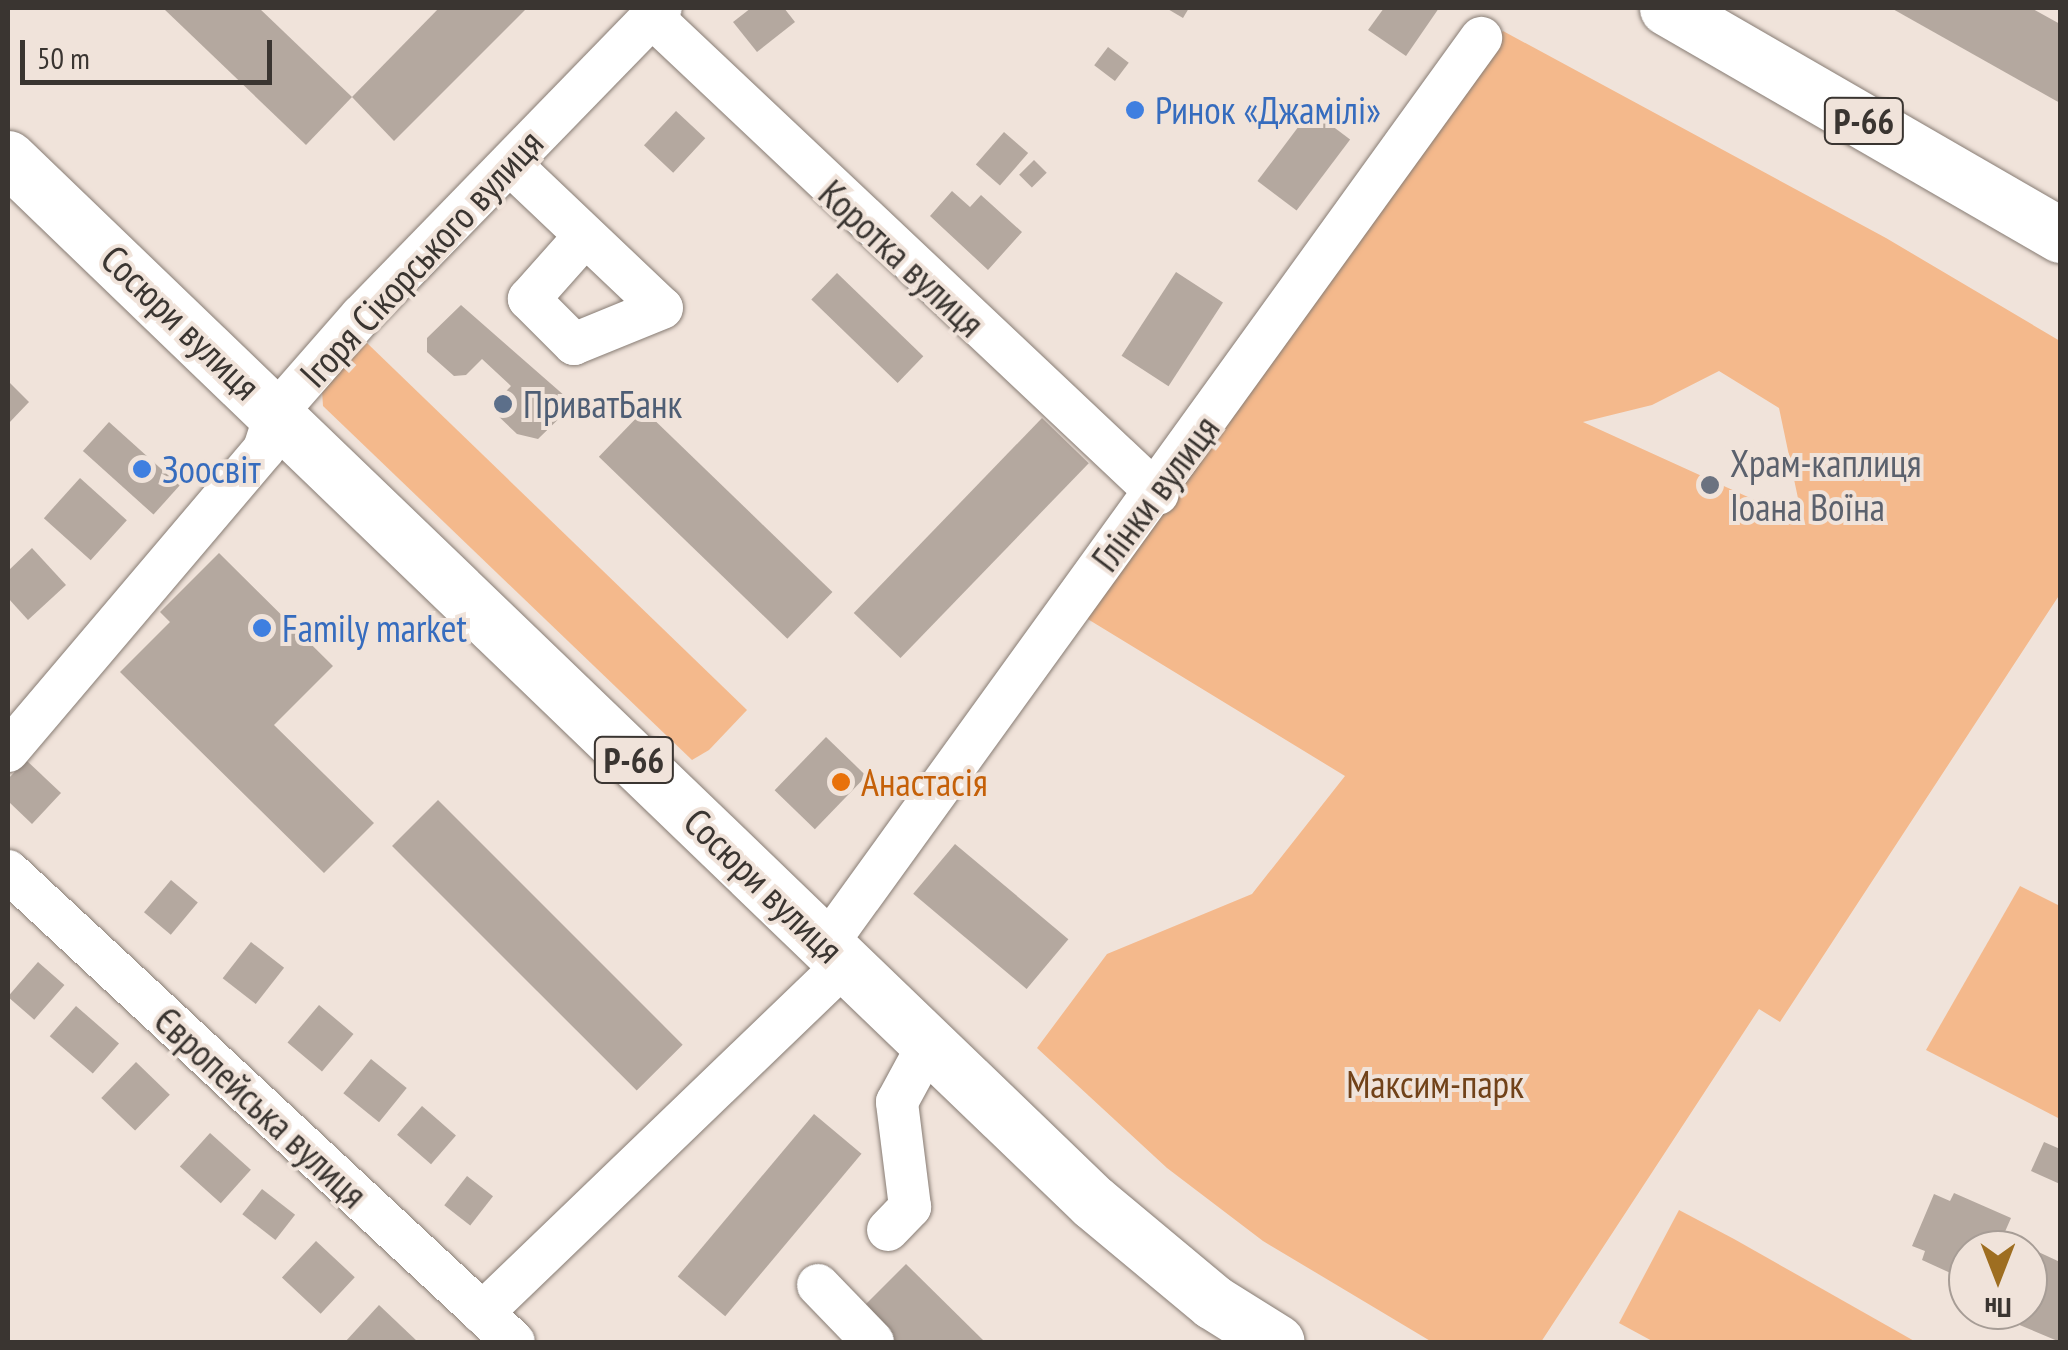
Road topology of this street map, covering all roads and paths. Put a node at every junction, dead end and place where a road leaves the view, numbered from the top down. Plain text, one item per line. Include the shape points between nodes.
1 (1668, 8) edge
2 (657, 12) edge
3 (1482, 38) dead end
4 (8, 158) edge
5 (510, 164) junction
6 (2060, 235) edge
7 (585, 236) dead end
8 (276, 413) junction
9 (1158, 494) junction
10 (8, 751) edge
11 (8, 871) edge
12 (836, 955) junction
13 (928, 1045) junction
14 (888, 1230) dead end
15 (818, 1285) dead end
16 (482, 1313) junction
17 (514, 1342) edge
18 (873, 1342) edge
19 (1277, 1342) edge

1 - 6 main road, Р-66
2 - 5 street, Ігоря Сікорського вулиця
2 - 9 street, Коротка вулиця via 844,205
3 - 9 street, Глінки вулиця
4 - 8 main road, Сосюри вулиця / Р-66
5 - 7 street
5 - 8 street, Ігоря Сікорського вулиця
8 - 10 street, Ігоря Сікорського вулиця via 264,449
8 - 12 main road, Сосюри вулиця / Р-66
9 - 12 street, Глінки вулиця
11 - 16 street, Європейська вулиця
12 - 13 main road, Сосюри вулиця / Р-66
12 - 16 street, Глінки вулиця
13 - 14 street via 896,1102 910,1207
13 - 19 main road, Сосюри вулиця / Р-66 via 1093,1202 1212,1302
15 - 18 street
16 - 17 street, Європейська вулиця

